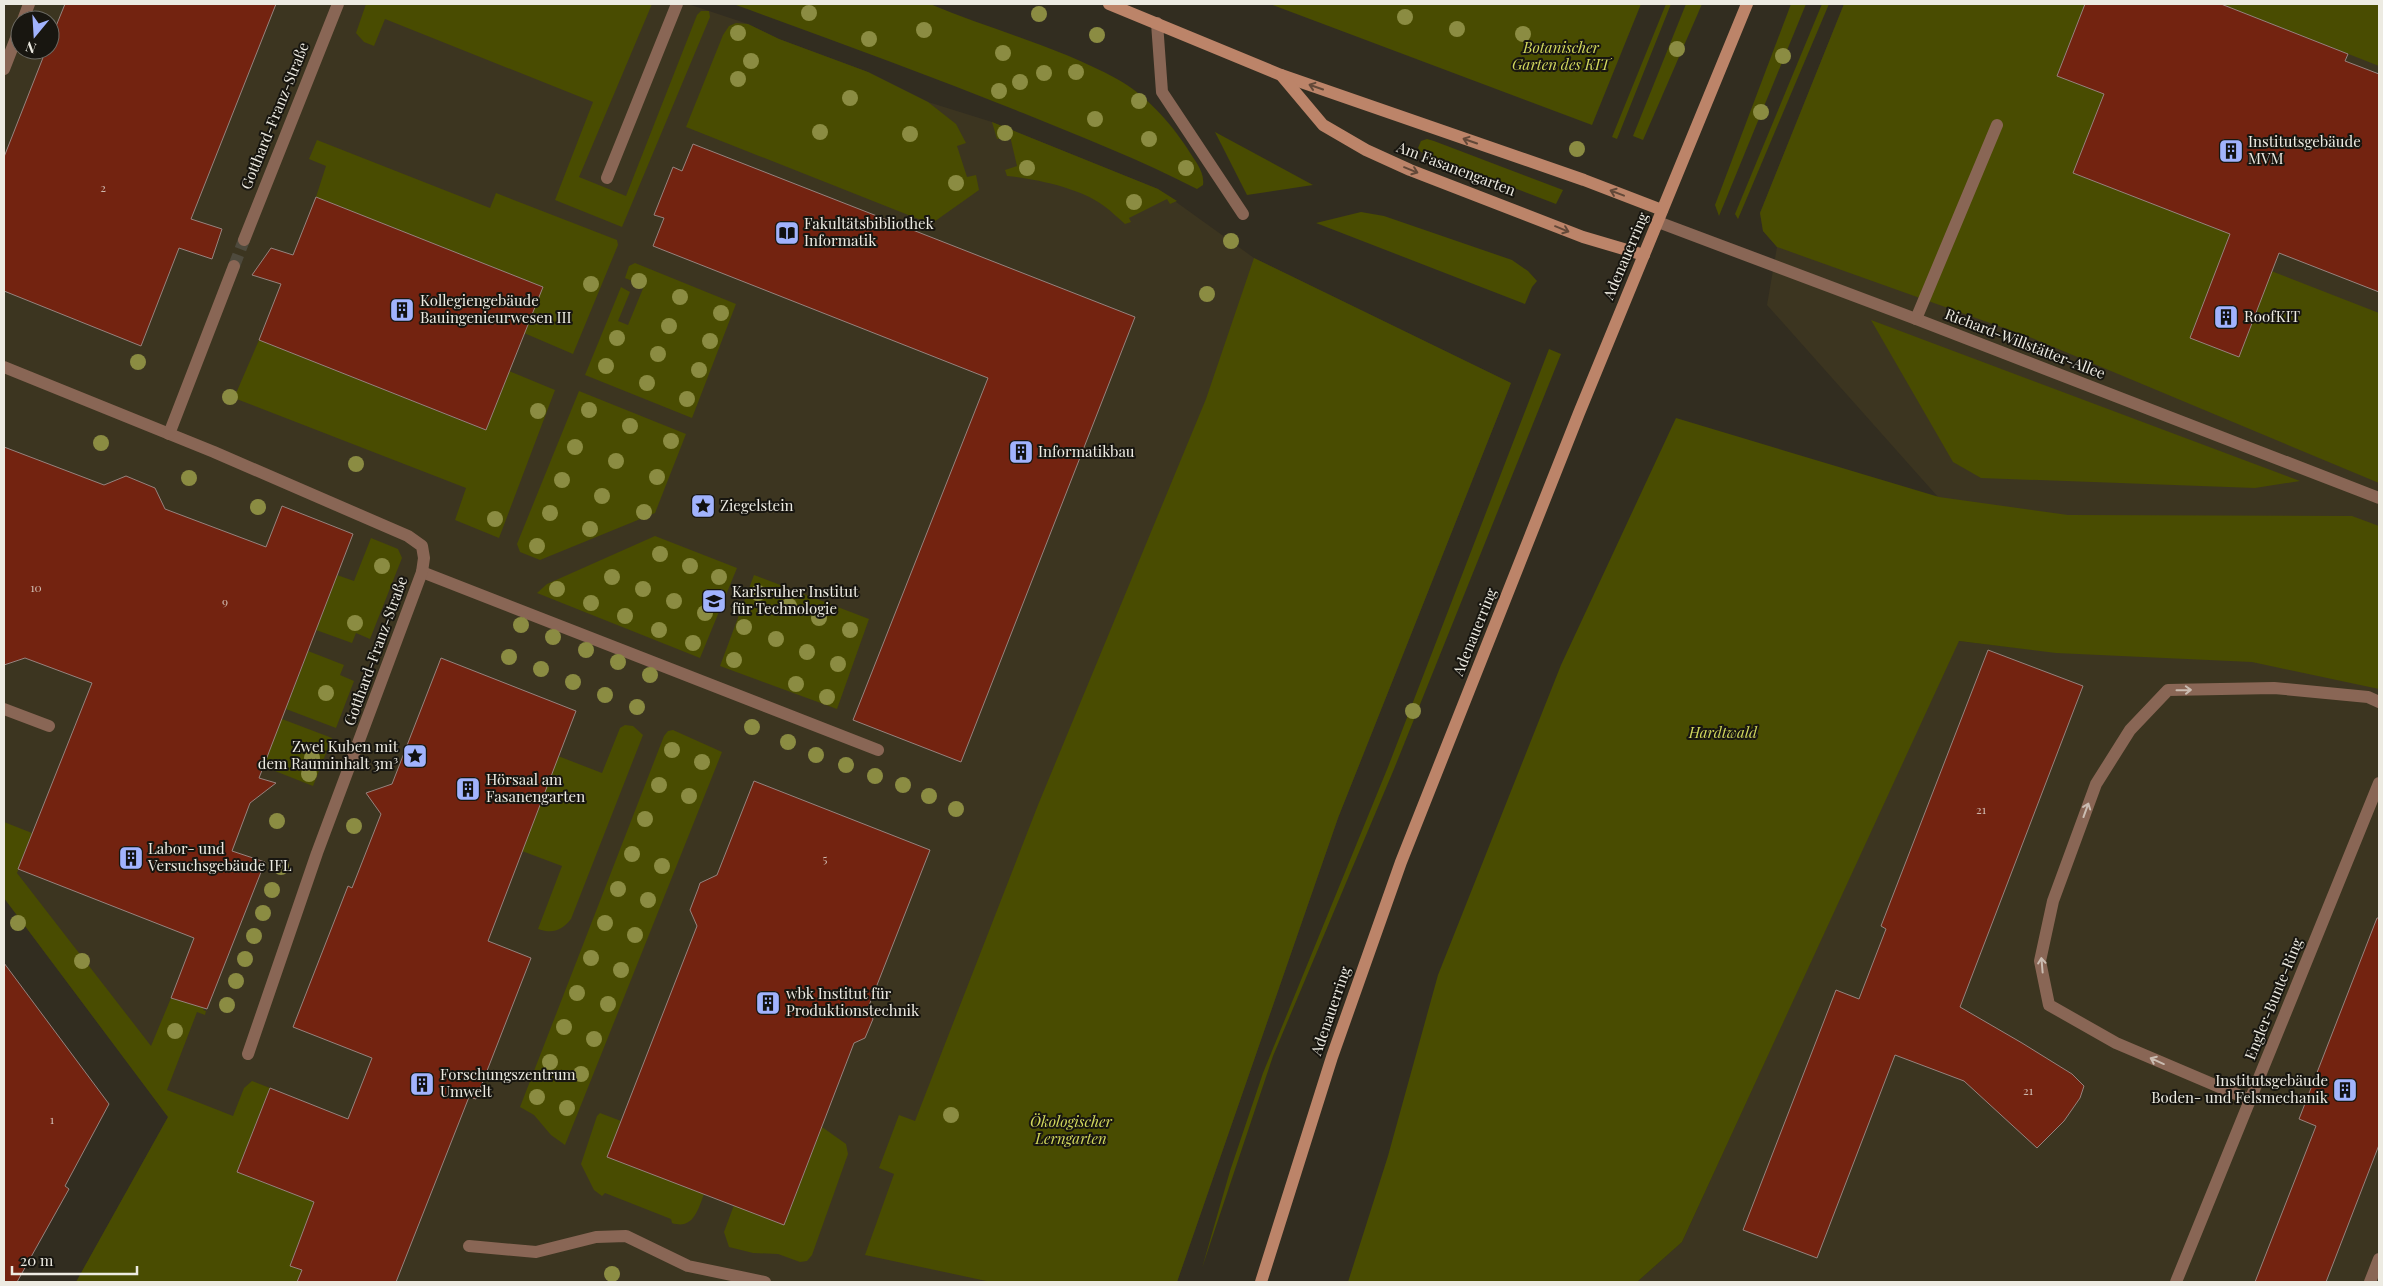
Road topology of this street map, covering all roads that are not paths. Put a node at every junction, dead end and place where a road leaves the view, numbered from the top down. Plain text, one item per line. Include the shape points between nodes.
1 (338, 4) edge
2 (677, 4) edge
3 (1109, 4) edge
4 (1747, 4) edge
5 (1157, 23) junction
6 (10, 54) edge
7 (4, 70) edge
8 (1281, 75) junction
9 (1997, 125) dead end
10 (607, 178) dead end
11 (1243, 214) dead end
12 (1660, 216) junction
13 (244, 240) tunnel mouth
14 (1644, 254) junction
15 (234, 266) tunnel mouth
16 (1916, 319) junction
17 (4, 367) edge
18 (169, 434) junction
19 (2379, 498) edge
20 (422, 572) junction
21 (2379, 702) edge
22 (4, 709) edge
23 (49, 726) dead end
24 (878, 750) dead end
25 (2379, 783) edge
26 (248, 1054) dead end
27 (2250, 1100) junction
28 (469, 1246) dead end
29 (2379, 1259) edge
30 (765, 1282) edge
31 (1261, 1282) edge
32 (2176, 1282) edge
33 (2370, 1282) edge

1 - 13 street, Gotthard-Franz-Straße
2 - 10 street
3 - 5 main road, Am Fasanengarten
4 - 12 main road, Adenauerring
5 - 8 main road, Am Fasanengarten
5 - 11 street via 1162,92
6 - 7 street
12 -> 8 main road, Am Fasanengarten via 1590,183
8 -> 14 main road, Am Fasanengarten via 1323,125 1366,150 1583,237
9 - 16 street
12 - 14 main road, Adenauerring
12 - 16 street, Richard-Willstätter-Allee
14 - 31 main road, Adenauerring via 1401,862 1332,1057
15 - 18 street
16 - 19 street, Richard-Willstätter-Allee
17 - 18 street, Gotthard-Franz-Straße
18 - 20 street, Gotthard-Franz-Straße via 408,536 422,546
20 - 24 street
20 - 26 street, Gotthard-Franz-Straße via 317,853
27 -> 21 street via 2116,1043 2049,1005 2040,961 2053,901 2096,784 2130,730 2168,690 2274,688 2368,697
22 - 23 street
25 - 27 street, Engler-Bunte-Ring
27 - 32 street, Engler-Bunte-Ring
28 - 30 street via 536,1252 596,1237 626,1236 688,1266
29 - 33 street

